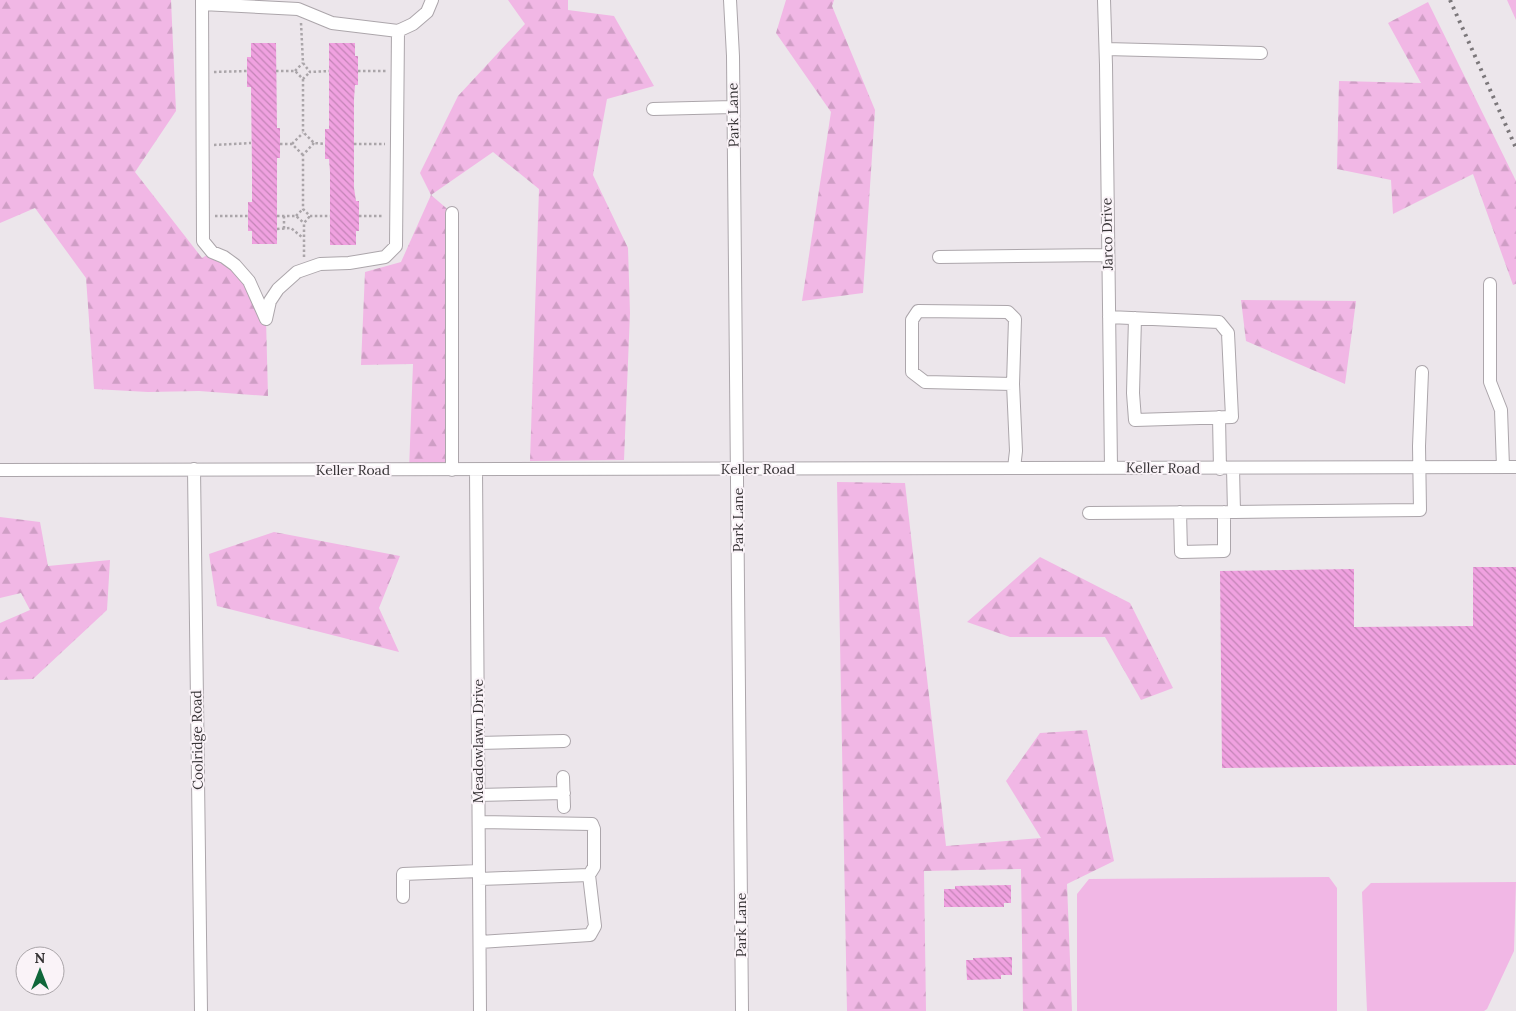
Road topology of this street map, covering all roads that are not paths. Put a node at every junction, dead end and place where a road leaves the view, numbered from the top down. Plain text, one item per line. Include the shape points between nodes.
1 (432, 0) edge
2 (730, 0) edge
3 (1104, 0) edge
4 (202, 2) edge
5 (398, 31) junction
6 (1106, 49) junction
7 (1261, 53) dead end
8 (733, 107) junction
9 (653, 109) dead end
10 (452, 213) dead end
11 (1108, 255) junction
12 (938, 257) dead end
13 (1490, 284) dead end
14 (1109, 316) junction
15 (1134, 318) junction
16 (1422, 372) dead end
17 (1013, 384) junction
18 (1219, 417) junction
19 (1111, 467) junction
20 (1419, 467) junction
21 (1510, 467) edge
22 (1014, 468) junction
23 (1220, 468) junction
24 (1233, 468) junction
25 (194, 469) junction
26 (737, 469) junction
27 (0, 470) edge
28 (452, 470) junction
29 (476, 470) junction
30 (1180, 512) junction
31 (1229, 512) junction
32 (1089, 513) dead end
33 (564, 741) dead end
34 (478, 743) junction
35 (563, 776) dead end
36 (564, 793) junction
37 (478, 795) junction
38 (564, 807) dead end
39 (478, 822) junction
40 (479, 875) junction
41 (589, 875) junction
42 (403, 897) dead end
43 (480, 942) junction
44 (200, 1011) edge
45 (480, 1011) edge
46 (742, 1011) edge

1 - 5 street via 426,12 413,24
2 - 8 street, Park Lane
3 - 6 street, Jarco Drive
4 - 5 street via 300,9 332,23
4 - 5 street via 203,241 212,252 235,265 249,281 266,319 270,301 297,272 320,264 385,257 396,246
6 - 7 street
6 - 11 street, Jarco Drive
8 - 9 street
8 - 26 street, Park Lane
10 - 28 street
11 - 12 street
11 - 14 street, Jarco Drive
13 - 21 street via 1490,382 1501,410
14 - 15 street
14 - 19 street, Jarco Drive
15 - 18 street via 1135,420
15 - 18 street via 1219,322 1228,333 1232,417
16 - 20 street
17 - 17 street via 925,382 912,372 912,320 918,312 1008,312 1015,319
17 - 22 street
18 - 23 street
19 - 22 street, Keller Road
19 - 23 street, Keller Road
20 - 21 street, Keller Road
20 - 24 street, Keller Road
20 - 31 street via 1420,510
22 - 26 street, Keller Road
23 - 24 street, Keller Road
24 - 31 street
25 - 27 street, Keller Road
25 - 28 street, Keller Road
25 - 44 street, Coolridge Road
26 - 29 street, Keller Road
26 - 46 street, Park Lane
28 - 29 street, Keller Road
29 - 34 street, Meadowlawn Drive
30 - 31 street
30 - 31 street via 1181,552 1224,551
30 - 32 street
33 - 34 street
34 - 37 street, Meadowlawn Drive
35 - 36 street
36 - 37 street
36 - 38 street
37 - 39 street, Meadowlawn Drive
39 - 40 street, Meadowlawn Drive
39 - 41 street via 592,824 594,867
40 - 41 street
40 - 42 street via 403,874
40 - 43 street, Meadowlawn Drive
41 - 43 street via 595,926 590,935
43 - 45 street, Meadowlawn Drive

